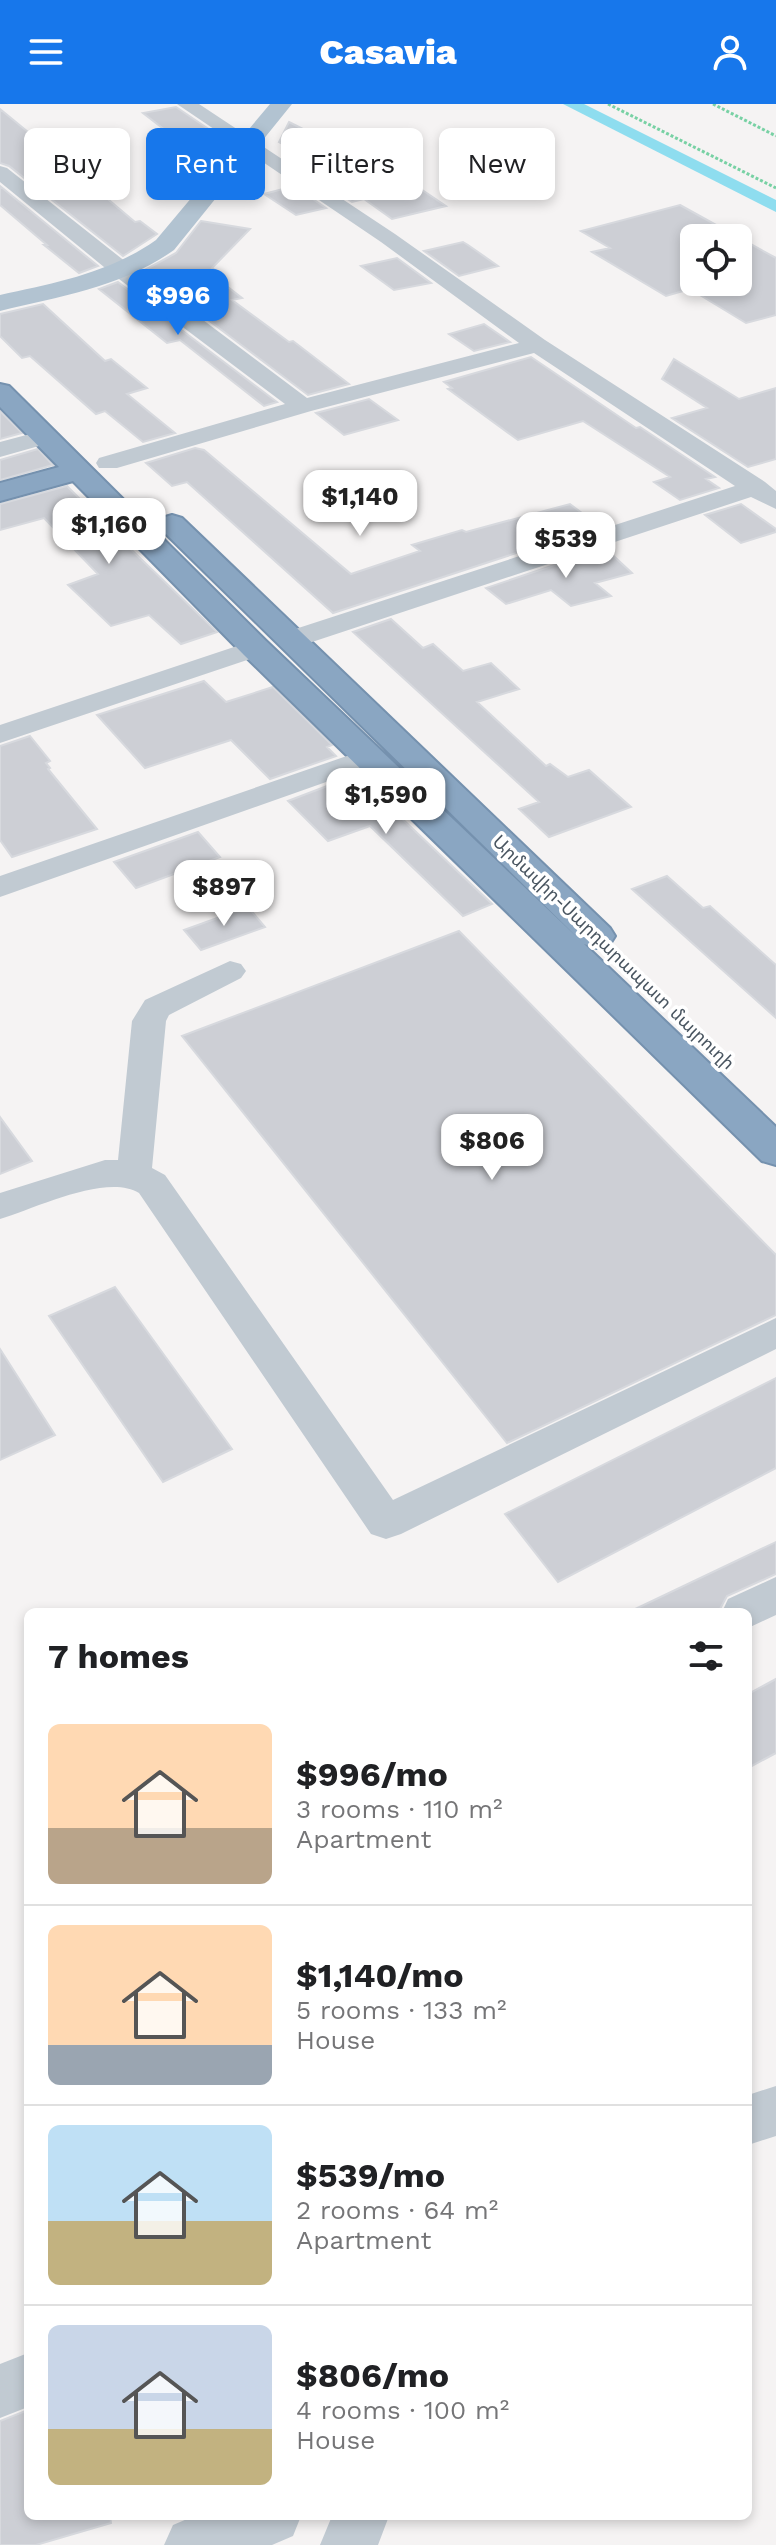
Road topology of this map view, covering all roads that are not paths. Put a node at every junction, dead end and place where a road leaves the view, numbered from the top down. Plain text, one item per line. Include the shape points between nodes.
1 (186, 104) edge
2 (281, 104) edge
3 (221, 128) edge
4 (261, 128) edge
5 (265, 157) edge
6 (0, 172) edge
7 (201, 200) edge
8 (123, 271) junction
9 (0, 303) edge
10 (537, 345) junction
11 (0, 362) edge
12 (0, 392) edge
13 (303, 406) junction
14 (45, 437) junction
15 (0, 450) edge
16 (93, 467) junction
17 (0, 492) edge
18 (766, 494) edge
19 (293, 639) junction
20 (255, 648) junction
21 (0, 734) edge
22 (367, 758) junction
23 (0, 887) edge
24 (230, 971) dead end
25 (677, 1034) junction
26 (776, 1110) edge
27 (776, 1151) edge
28 (134, 1173) junction
29 (0, 1206) edge
30 (776, 1332) edge
31 (776, 1595) edge
32 (751, 1608) edge
33 (776, 2111) edge
34 (752, 2119) edge
35 (24, 2382) edge
36 (0, 2391) edge
37 (262, 2520) edge
38 (359, 2520) edge
39 (193, 2545) edge
40 (349, 2545) edge

1 - 3 street
2 - 4 main road
5 - 10 street
6 - 8 street
7 - 8 main road via 165,245
8 - 9 main road
8 - 13 street
10 - 13 street
10 - 18 street
11 - 16 highway, Արմավիր-Սարդարապատ մայրուղի
12 - 14 highway, Արմավիր-Սարդարապատ մայրուղի
13 - 16 street
14 - 15 street
14 - 16 highway, Արմավիր-Սարդարապատ մայրուղի
16 - 17 highway
16 - 19 highway, Արմավիր-Սարդարապատ մայրուղի
16 - 20 highway, Արմավիր-Սարդարապատ մայրուղի
18 - 19 street
19 - 25 highway, Արմավիր-Սարդարապատ մայրուղի
20 - 21 street
20 - 22 highway, Արմավիր-Սարդարապատ մայրուղի
22 - 23 street
22 - 25 highway, Արմավիր-Սարդարապատ մայրուղի
24 - 28 street via 157,1008 149,1021
25 - 26 highway, Արմավիր-Սարդարապատ մայրուղի
25 - 27 highway, Արմավիր-Սարդարապատ մայրուղի
28 - 29 street via 105,1173
28 - 30 street via 152,1184 386,1522
31 - 32 street
33 - 34 street
35 - 36 street
37 - 39 street
38 - 40 street

